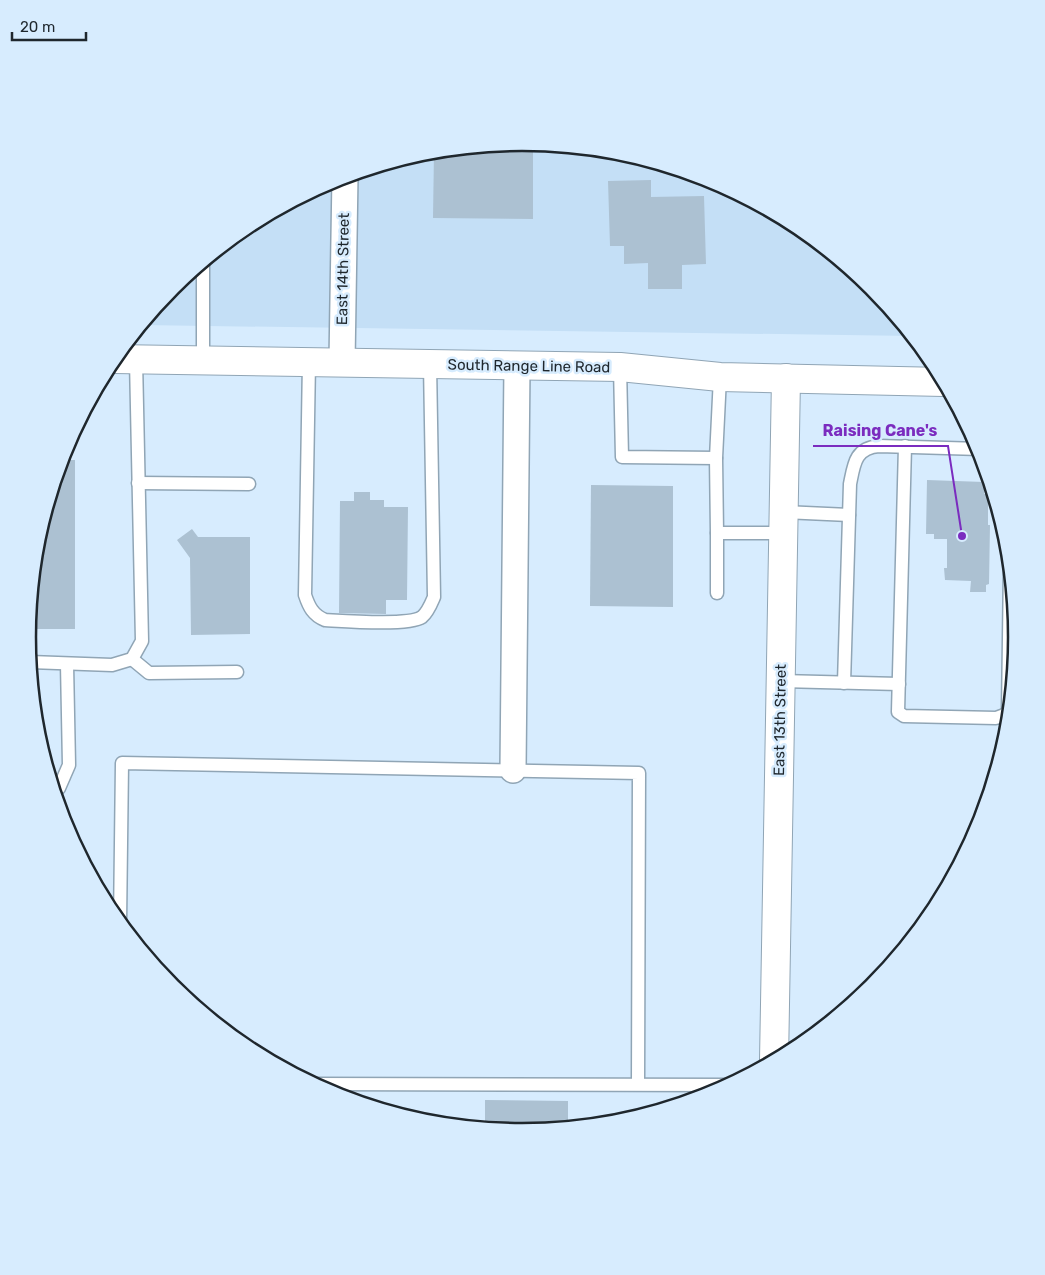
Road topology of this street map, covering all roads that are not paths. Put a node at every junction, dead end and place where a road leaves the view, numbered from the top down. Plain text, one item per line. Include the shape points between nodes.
1 (345, 185) edge
2 (204, 270) edge
3 (125, 359) edge
4 (203, 361) junction
5 (309, 362) junction
6 (342, 362) junction
7 (430, 364) junction
8 (517, 366) junction
9 (620, 367) junction
10 (720, 377) junction
11 (786, 378) junction
12 (936, 382) edge
13 (905, 446) junction
14 (971, 449) edge
15 (716, 458) junction
16 (138, 482) junction
17 (249, 484) dead end
18 (849, 515) junction
19 (784, 523) junction
20 (717, 533) junction
21 (718, 594) dead end
22 (132, 659) junction
23 (37, 662) edge
24 (67, 664) junction
25 (237, 672) dead end
26 (781, 681) junction
27 (844, 683) junction
28 (899, 684) junction
29 (1002, 716) edge
30 (513, 770) junction
31 (60, 786) edge
32 (120, 911) edge
33 (774, 1054) edge
34 (329, 1084) edge
35 (638, 1084) junction
36 (714, 1085) edge

1 - 6 street, East 14th Street
2 - 4 lane
3 - 4 main road, South Range Line Road
3 - 16 lane
4 - 5 main road, South Range Line Road
5 - 6 main road, South Range Line Road
5 - 7 lane via 305,595 309,607 325,620 397,622 422,617 434,597
6 - 7 main road, South Range Line Road
7 - 8 main road, South Range Line Road
8 - 9 main road, South Range Line Road
8 - 30 street
9 - 10 main road, South Range Line Road
9 - 15 lane via 622,457
10 - 11 main road, South Range Line Road
10 - 15 lane
11 - 12 main road, South Range Line Road
11 - 19 main road, East 13th Street
13 - 14 lane
13 - 18 lane via 871,447 860,453 850,484
13 - 28 lane
15 - 20 lane
16 - 17 lane
16 - 22 lane via 142,641
18 - 19 lane
18 - 27 lane
19 - 20 lane
19 - 26 main road, East 13th Street
20 - 21 lane
22 - 24 lane via 112,665
22 - 25 lane via 149,673
23 - 24 lane
24 - 31 lane via 69,766
26 - 27 lane
26 - 33 main road, East 13th Street
27 - 28 lane
28 - 29 lane via 898,712 904,716
30 - 32 lane via 122,763
30 - 35 lane via 639,773
34 - 35 lane
35 - 36 lane

